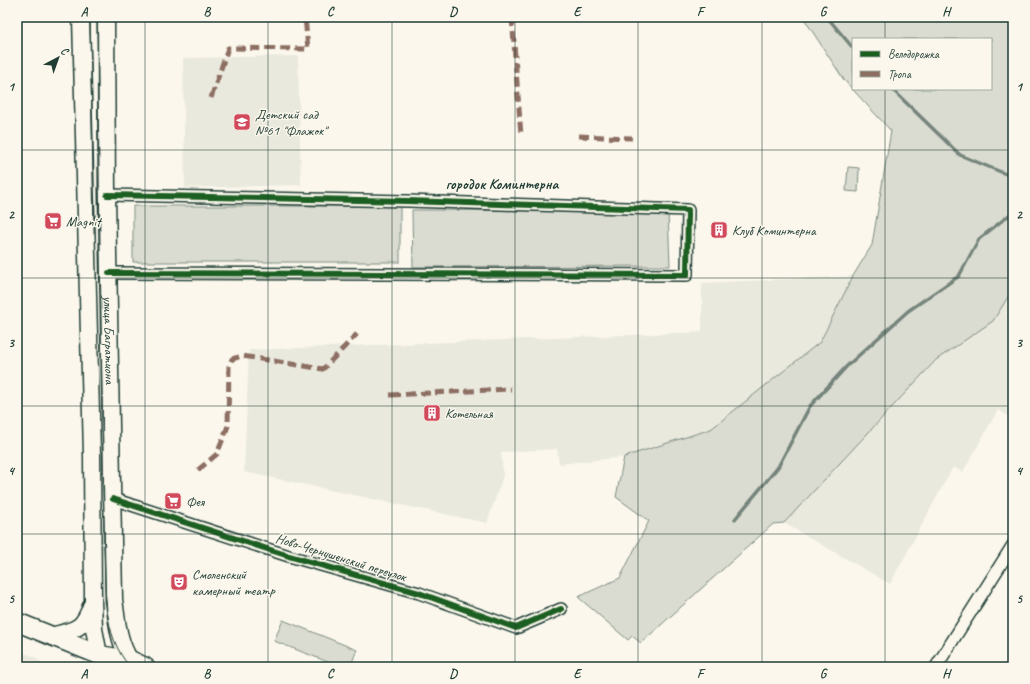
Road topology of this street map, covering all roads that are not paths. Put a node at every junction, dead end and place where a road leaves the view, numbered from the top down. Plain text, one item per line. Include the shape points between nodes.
1 (81, 17) edge
2 (106, 17) edge
3 (107, 195) junction
4 (108, 273) junction
5 (113, 499) junction
6 (1013, 545) edge
7 (93, 599) junction
8 (561, 610) dead end
9 (17, 622) edge
10 (118, 633) junction
11 (52, 636) junction
12 (102, 654) edge
13 (137, 663) edge
14 (936, 667) edge

1 - 7 main road, улица Багратиона
2 - 3 main road, улица Багратиона
3 - 4 main road, улица Багратиона
3 - 4 street via 688,210 687,275
4 - 5 main road, улица Багратиона
5 - 8 street, Ново-Чернушенский переулок via 289,556 419,593 516,628
5 - 10 main road, улица Багратиона via 114,599
6 - 14 street
7 - 11 main road via 83,624 70,632
7 - 12 main road, улица Багратиона
9 - 11 main road
10 - 12 main road
10 - 13 main road, улица Багратиона via 124,649
11 - 12 main road
12 - 13 main road

